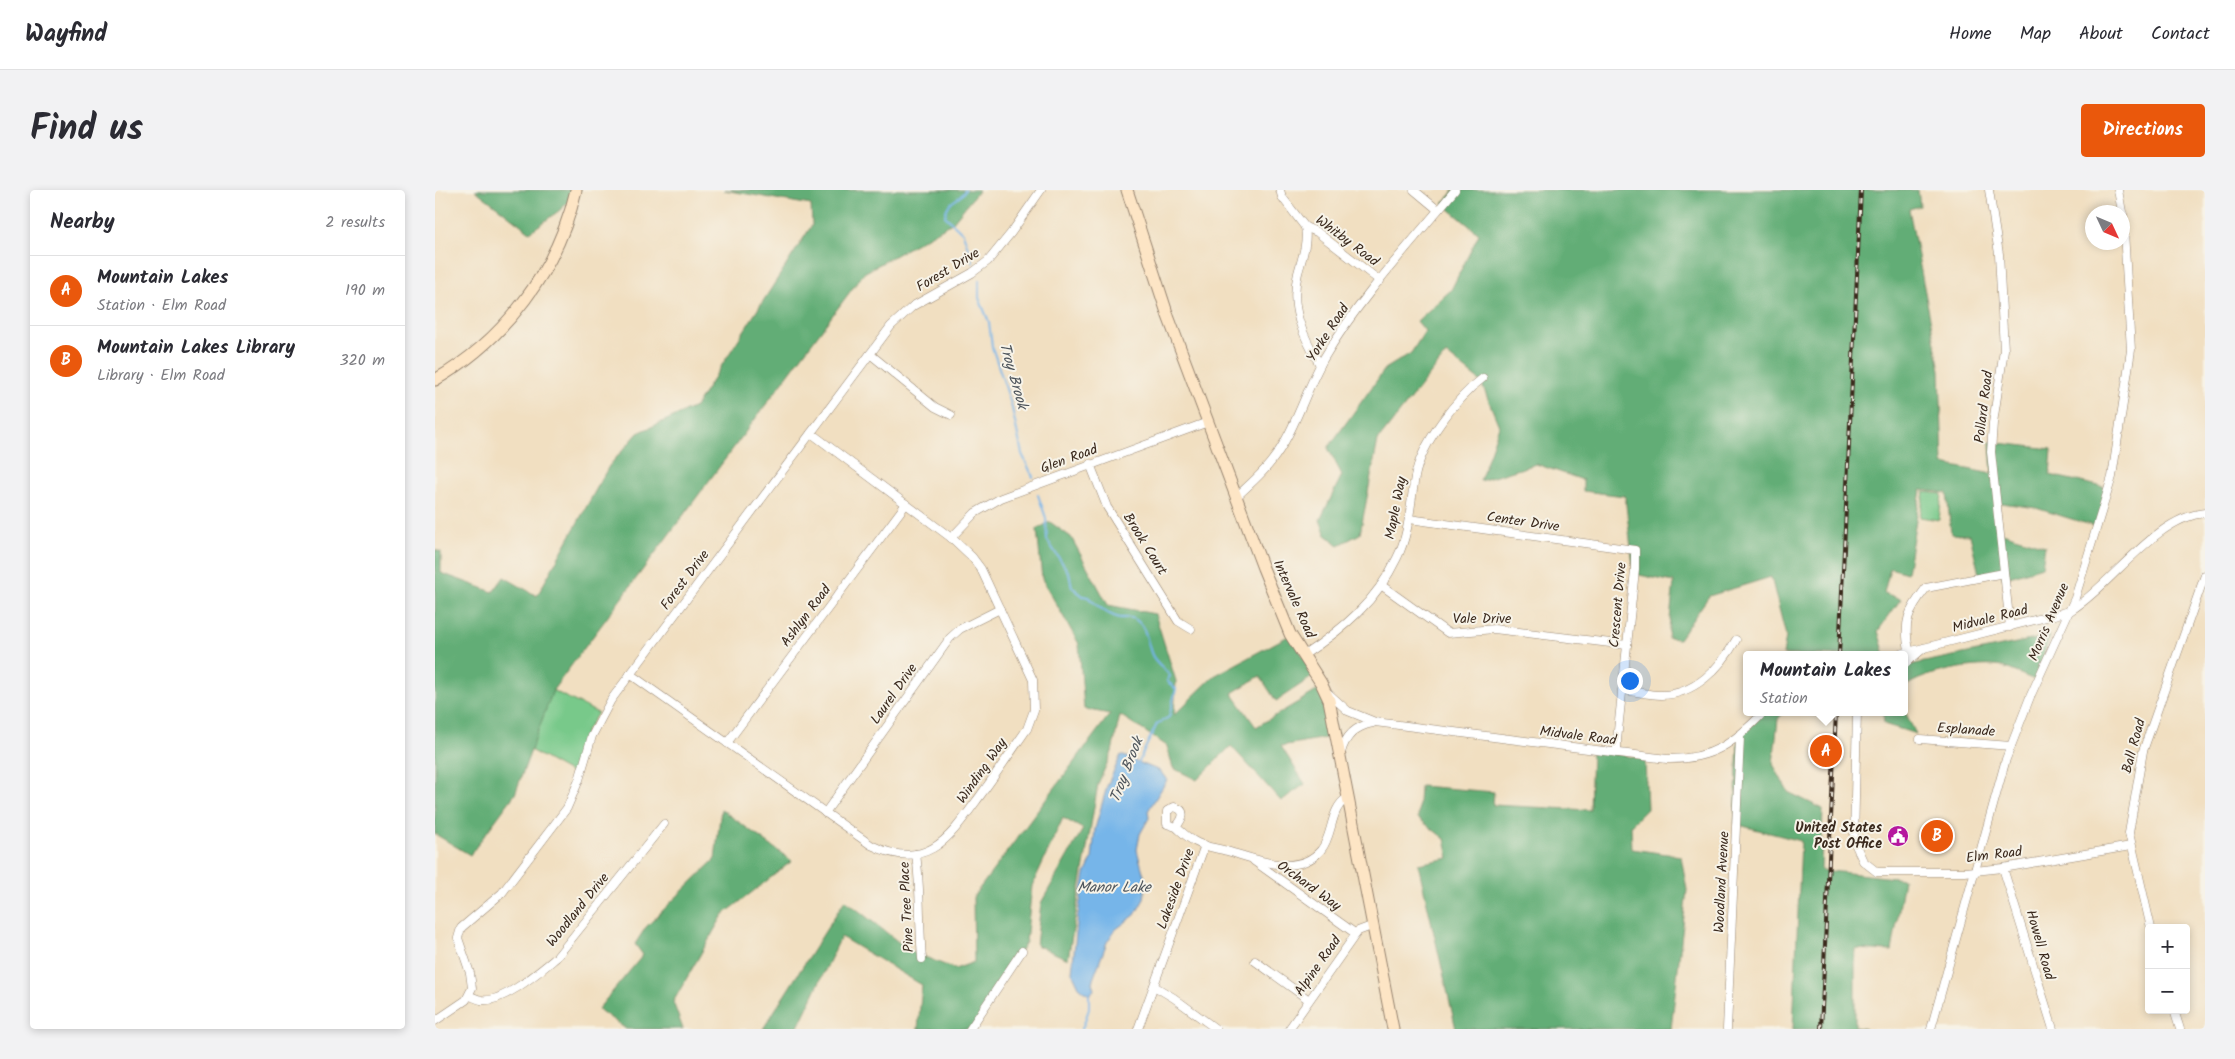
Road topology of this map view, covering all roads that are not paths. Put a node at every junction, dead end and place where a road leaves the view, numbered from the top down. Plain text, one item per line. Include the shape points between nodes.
1 (576, 190) edge
2 (1041, 190) edge
3 (1127, 190) edge
4 (1414, 190) edge
5 (1455, 190) edge
6 (1989, 190) edge
7 (2118, 190) edge
8 (1281, 193) edge
9 (2121, 205) edge
10 (1438, 210) junction
11 (1305, 227) junction
12 (2125, 250) edge
13 (1380, 281) junction
14 (870, 354) junction
15 (1320, 366) junction
16 (1483, 378) dead end
17 (435, 380) edge
18 (951, 414) dead end
19 (1208, 422) junction
20 (811, 433) junction
21 (1090, 464) junction
22 (1236, 497) junction
23 (906, 504) junction
24 (2205, 513) edge
25 (1409, 519) junction
26 (951, 538) junction
27 (1634, 550) joint
28 (2004, 573) junction
29 (2205, 575) edge
30 (1381, 585) junction
31 (1000, 609) junction
32 (2069, 612) junction
33 (2010, 627) junction
34 (1191, 629) dead end
35 (1736, 640) dead end
36 (1627, 645) junction
37 (1925, 647) junction
38 (1909, 650) joint
39 (1303, 655) junction
40 (1908, 661) edge
41 (630, 674) junction
42 (1321, 682) junction
43 (1622, 690) junction
44 (1760, 716) edge
45 (1857, 716) edge
46 (1375, 722) junction
47 (1740, 737) junction
48 (1920, 739) dead end
49 (727, 743) junction
50 (2011, 746) junction
51 (1617, 753) junction
52 (1340, 757) junction
53 (1348, 797) junction
54 (825, 813) junction
55 (664, 824) dead end
56 (1176, 827) dead end
57 (1205, 845) junction
58 (2131, 846) junction
59 (917, 854) junction
60 (1248, 857) junction
61 (2003, 868) junction
62 (1976, 871) junction
63 (2150, 924) edge
64 (1374, 925) junction
65 (1356, 934) junction
66 (1022, 951) dead end
67 (922, 960) dead end
68 (1255, 961) dead end
69 (1155, 986) junction
70 (469, 996) junction
71 (1309, 1000) junction
72 (2175, 1014) edge
73 (435, 1021) edge
74 (970, 1029) edge
75 (1138, 1029) edge
76 (1216, 1029) edge
77 (1289, 1029) edge
78 (1393, 1029) edge
79 (1727, 1029) edge
80 (1931, 1029) edge
81 (2053, 1029) edge
82 (2180, 1029) edge

1 - 17 street via 566,224 551,257 527,296 483,345
2 - 14 street, Forest Drive via 992,257 972,273 913,306 891,326
3 - 19 street, Intervale Road via 1168,316
4 - 10 street
5 - 10 street, Yorke Road
6 - 28 street, Pollard Road via 1999,254 2003,350 1991,442
7 - 9 street, Morris Avenue
8 - 11 street, Whitby Road
10 - 13 street, Yorke Road
11 - 13 street, Whitby Road via 1317,232
11 - 15 street via 1307,239 1297,276 1295,301 1299,325
12 - 32 street, Morris Avenue via 2131,325 2129,375 2112,477
13 - 15 street, Yorke Road via 1339,334
14 - 18 street via 935,407
14 - 20 street, Forest Drive
15 - 22 street, Yorke Road via 1281,447 1271,462
16 - 25 street, Maple Way via 1469,388 1440,426 1420,460
19 - 21 street, Glen Road
19 - 22 street, Intervale Road
20 - 23 street, Winding Way
20 - 41 street, Forest Drive
21 - 26 street, Glen Road via 987,504
21 - 34 street, Brook Court via 1107,507 1178,622
22 - 39 street, Intervale Road via 1285,621
23 - 26 street, Winding Way
23 - 49 street, Ashlyn Road
24 - 32 street, Midvale Road via 2187,516 2156,536 2085,602
25 - 27 street, Center Drive
25 - 30 street, Maple Way via 1397,557
26 - 31 street, Winding Way via 981,569
27 - 36 street, Crescent Drive
28 - 33 street, Pollard Road
28 - 38 street via 1926,588 1912,606 1905,631
29 - 58 street, Ball Road via 2143,752 2129,833
30 - 36 street, Vale Drive via 1448,633 1494,629
30 - 39 street, Maple Way via 1347,625
31 - 54 street, Laurel Drive via 960,629 950,638
31 - 59 street, Winding Way via 1033,680 1035,700 1031,719 953,833 933,849
32 - 33 street, Midvale Road
32 - 50 street, Morris Avenue
33 - 37 street, Midvale Road
35 - 43 street via 1719,667 1681,691 1663,695
36 - 43 street, Crescent Drive
37 - 38 street, Midvale Road
37 - 40 street
39 - 42 street, Intervale Road
41 - 49 street, Winding Way
41 - 70 street, Forest Drive via 601,717 567,808 502,892 461,928 459,942 471,979
42 - 46 street, Midvale Road via 1340,706
42 - 52 street, Intervale Road via 1333,716
43 - 51 street, Crescent Drive
44 - 47 street, Midvale Road
45 - 62 street, Elm Road via 1854,841 1863,861 1877,872
46 - 51 street, Midvale Road
46 - 52 street via 1354,730 1343,743
47 - 51 street, Midvale Road via 1711,752 1687,758
47 - 79 street, Woodland Avenue
48 - 50 street, Esplanade
49 - 54 street, Winding Way
50 - 62 street, Morris Avenue
52 - 53 street, Intervale Road
53 - 60 street, Lakeside Drive via 1341,801 1335,812 1327,841 1310,859 1287,865
53 - 64 street, Intervale Road
54 - 59 street, Winding Way via 880,850
55 - 70 street, Woodland Drive via 556,958 500,997 481,1000
56 - 57 street via 1195,842
57 - 60 street, Lakeside Drive
57 - 69 street, Lakeside Drive
58 - 61 street, Elm Road
58 - 63 street, Ball Road
59 - 67 street, Pine Tree Place via 921,882 919,926
60 - 65 street, Orchard Way
61 - 62 street, Elm Road
61 - 81 street, Howell Road
62 - 80 street, Morris Avenue
64 - 65 street, Alpine Road
64 - 78 street, Intervale Road
65 - 71 street, Alpine Road
66 - 74 street
68 - 71 street
69 - 75 street, Lakeside Drive
69 - 76 street
70 - 73 street
71 - 77 street, Alpine Road
72 - 82 street

